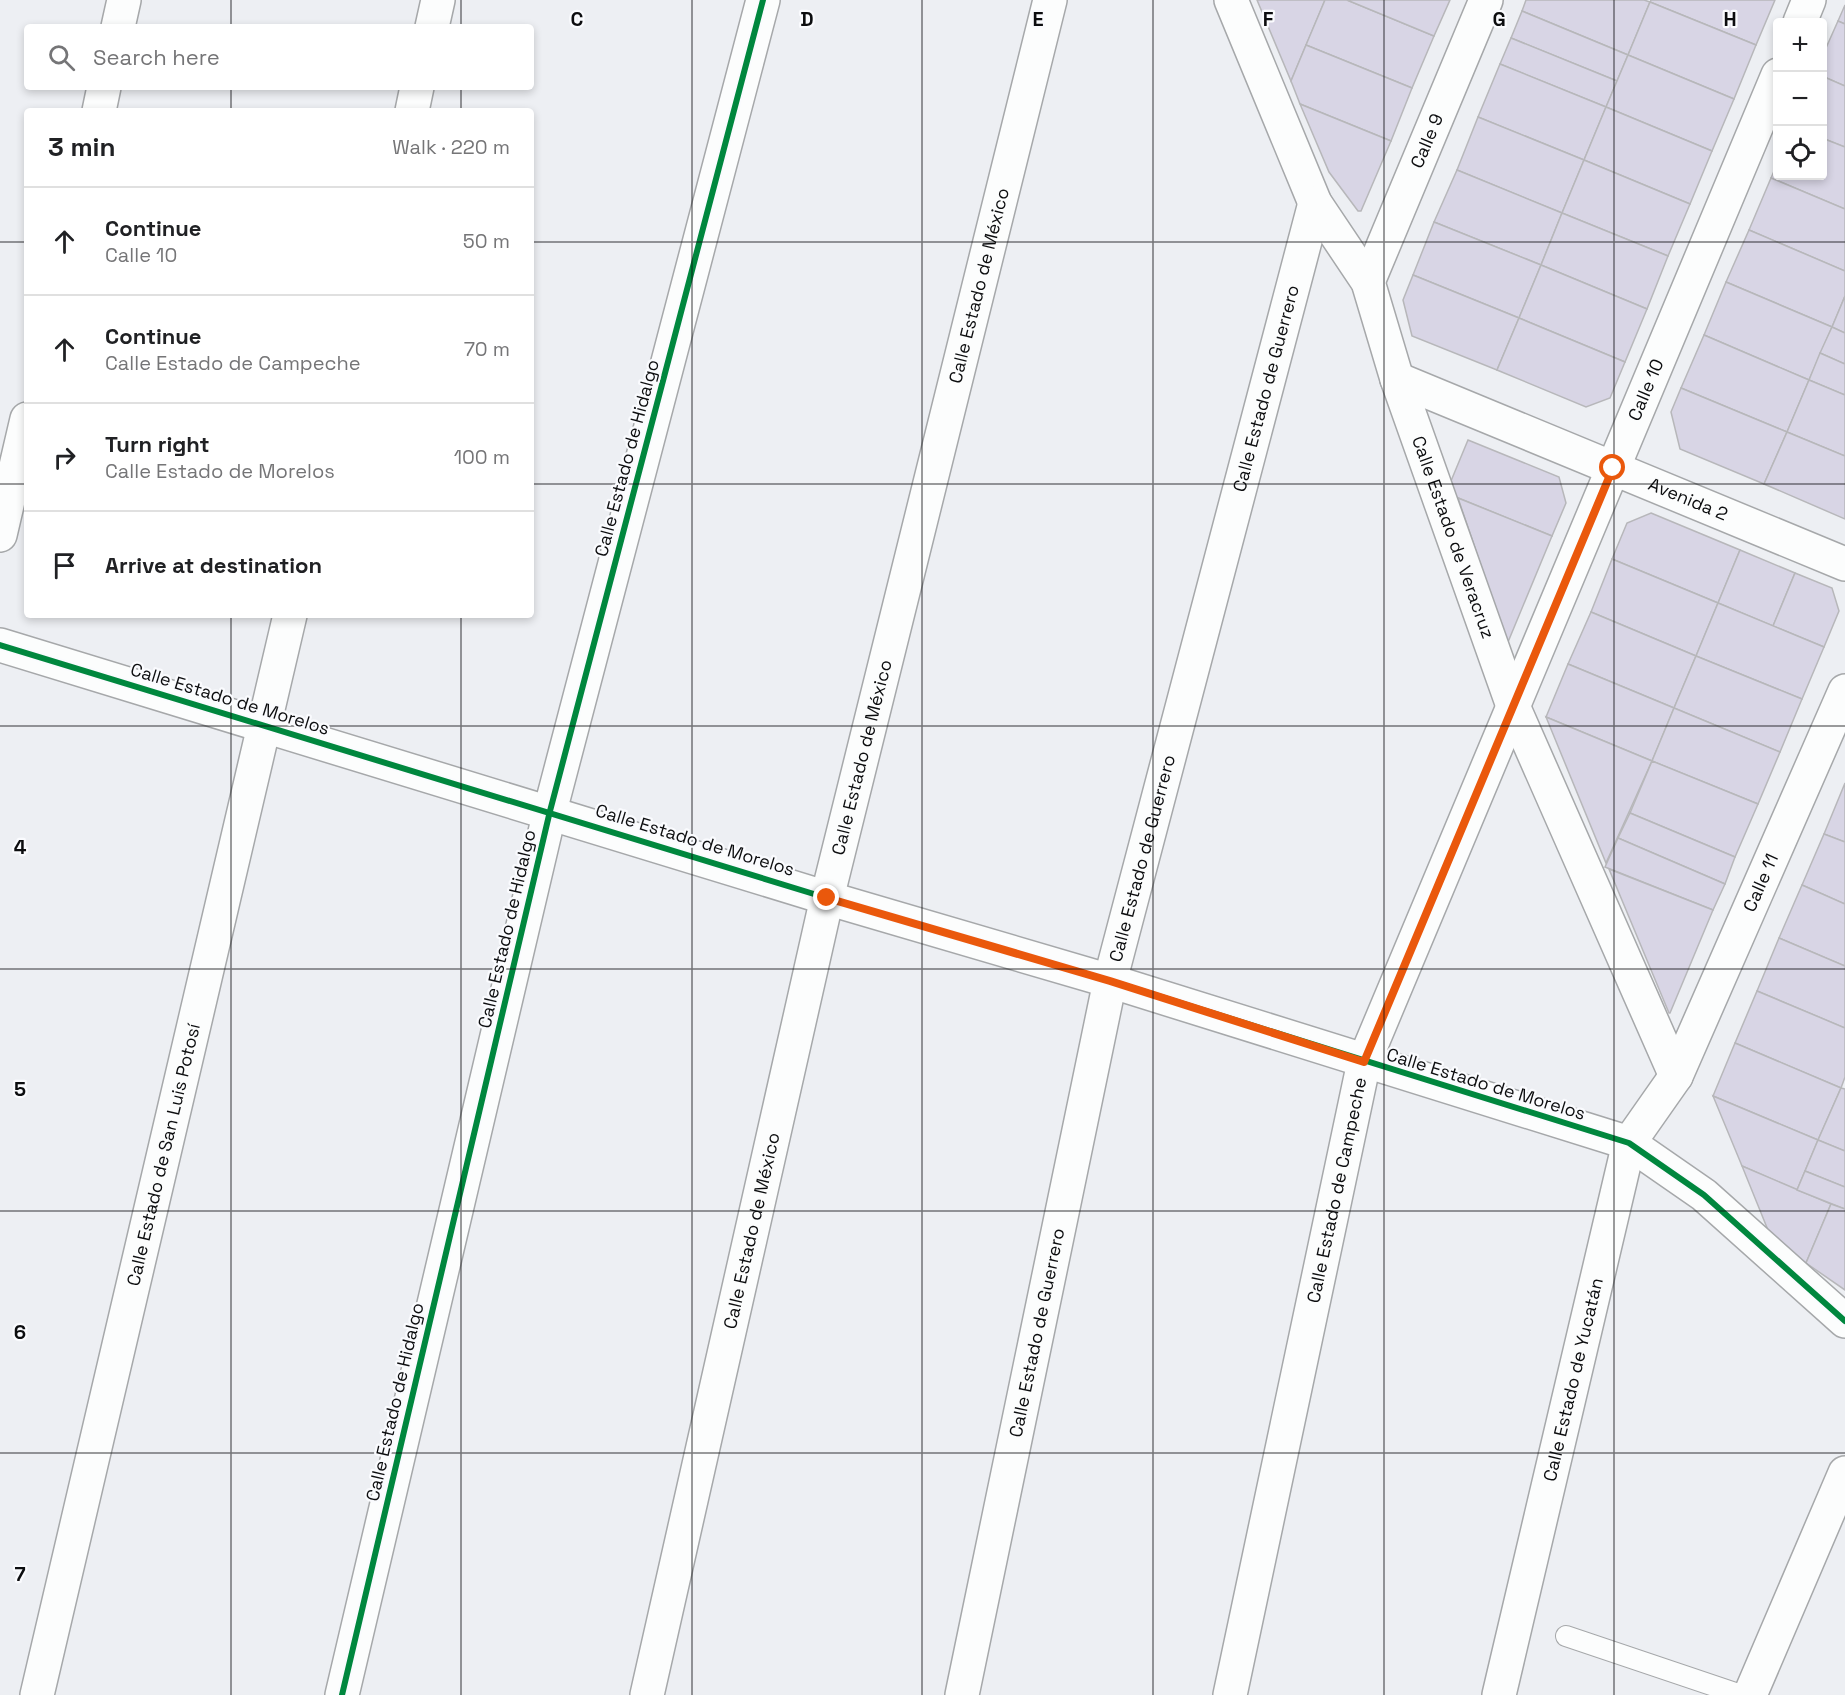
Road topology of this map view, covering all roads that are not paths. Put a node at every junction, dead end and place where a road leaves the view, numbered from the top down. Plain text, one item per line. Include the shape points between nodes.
1 (124, 0) edge
2 (438, 0) edge
3 (763, 0) edge
4 (1050, 0) edge
5 (1231, 0) edge
6 (1486, 0) edge
7 (1809, 0) edge
8 (1802, 18) edge
9 (119, 24) edge
10 (433, 24) edge
11 (1773, 87) edge
12 (103, 90) edge
13 (416, 90) edge
14 (100, 108) edge
15 (413, 108) edge
16 (1316, 203) junction
17 (1368, 282) junction
18 (1397, 379) junction
19 (24, 431) edge
20 (1613, 468) junction
21 (0, 535) edge
22 (1845, 564) edge
23 (289, 618) edge
24 (0, 645) edge
25 (1845, 691) edge
26 (1513, 706) junction
27 (263, 726) junction
28 (550, 811) junction
29 (827, 898) junction
30 (1110, 981) junction
31 (1364, 1062) junction
32 (1676, 1076) junction
33 (1629, 1143) junction
34 (1845, 1321) edge
35 (1845, 1473) edge
36 (1566, 1636) dead end
37 (37, 1695) edge
38 (342, 1695) edge
39 (647, 1695) edge
40 (962, 1695) edge
41 (1230, 1695) edge
42 (1499, 1695) edge
43 (1741, 1695) edge
44 (1750, 1695) edge

1 - 9 street
2 - 10 street
3 - 28 street, Calle Estado de Hidalgo
4 - 29 street, Calle Estado de México
5 - 16 street, Calle Estado de Veracruz
6 - 17 street, Calle 9
7 - 8 street
11 - 20 street, Calle 10
12 - 14 street
13 - 15 street
16 - 17 street, Calle Estado de Veracruz
16 - 30 street, Calle Estado de Guerrero
17 - 18 street, Calle Estado de Veracruz
18 - 20 street, Avenida 2
18 - 26 street, Calle Estado de Veracruz
19 - 21 street
20 - 22 street, Avenida 2
20 - 26 street, Calle 10
23 - 27 street, Calle Estado de San Luis Potosí
24 - 27 street, Calle Estado de Morelos
25 - 32 street, Calle 11
26 - 31 street, Calle Estado de Campeche
26 - 32 street, Calle Estado de Veracruz
27 - 28 street, Calle Estado de Morelos
27 - 37 street, Calle Estado de San Luis Potosí
28 - 29 street, Calle Estado de Morelos
28 - 38 street, Calle Estado de Hidalgo
29 - 30 street, Calle Estado de Morelos
29 - 39 street, Calle Estado de México
30 - 31 street, Calle Estado de Morelos
30 - 40 street, Calle Estado de Guerrero
31 - 33 street, Calle Estado de Morelos
31 - 41 street, Calle Estado de Campeche
32 - 33 street, Calle Estado de Yucatán
33 - 34 street, Calle Estado de Morelos via 1704,1195
33 - 42 street, Calle Estado de Yucatán
35 - 44 street
36 - 43 lane

